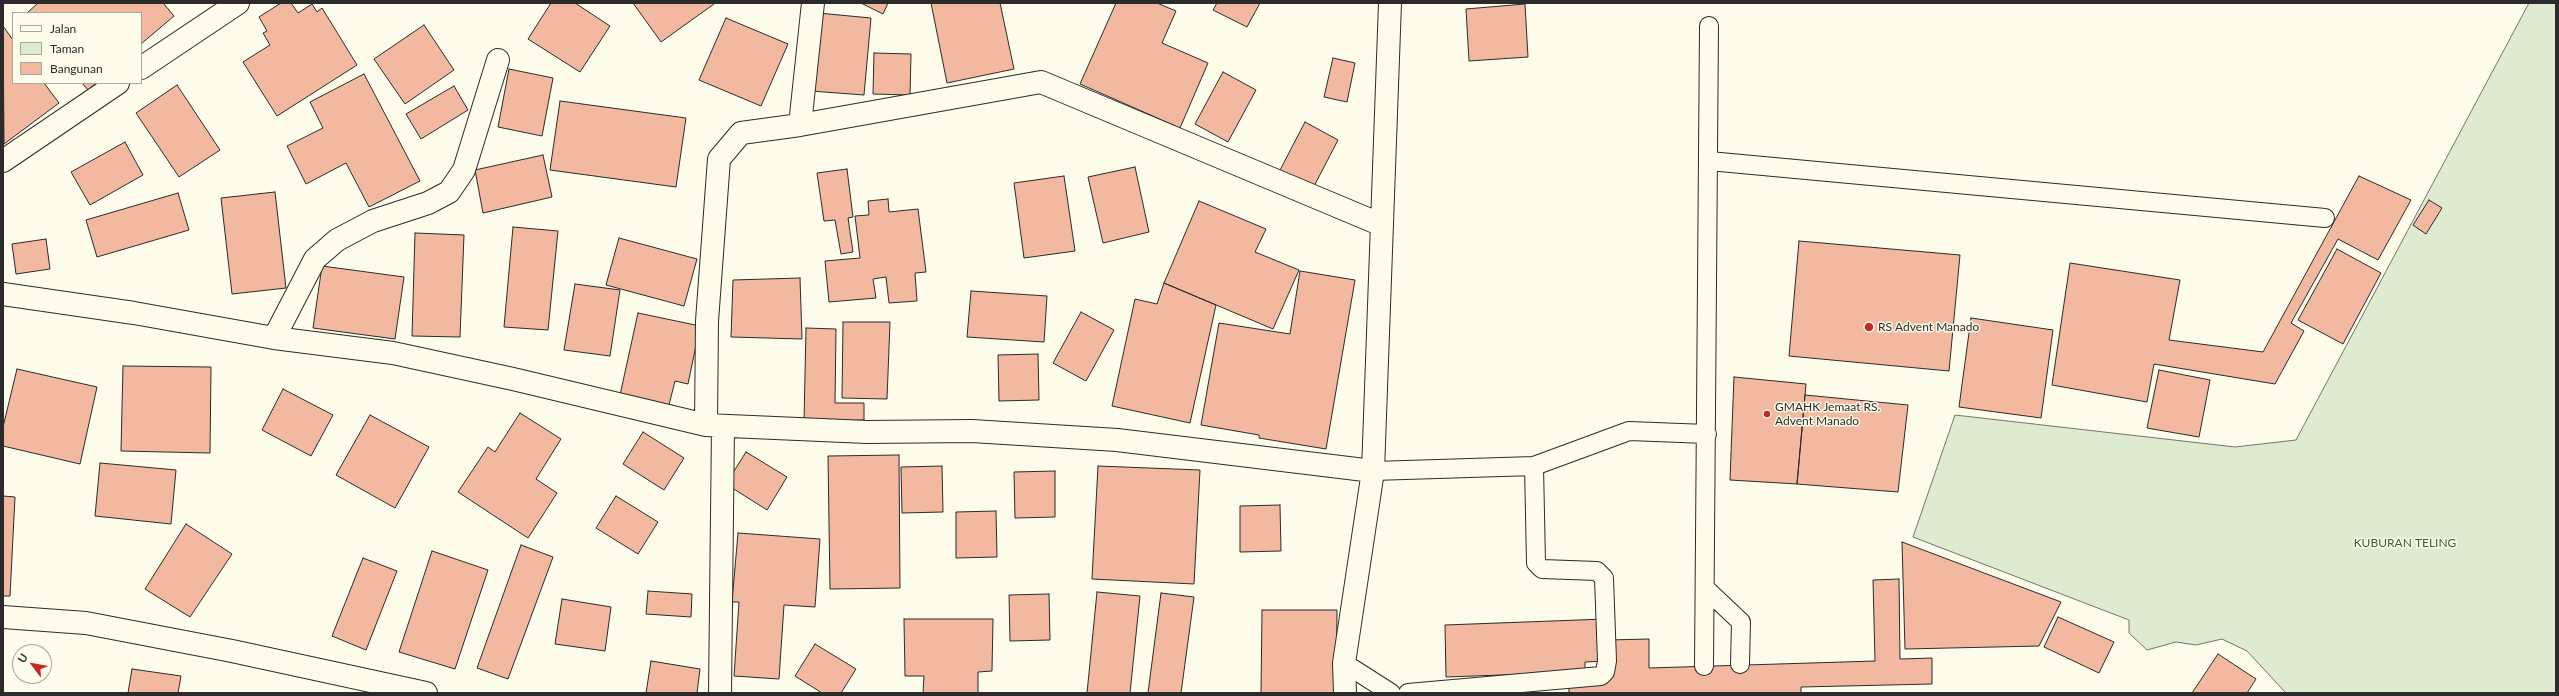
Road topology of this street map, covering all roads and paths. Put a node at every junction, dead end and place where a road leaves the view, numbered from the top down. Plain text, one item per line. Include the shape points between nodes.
1 (238, 3) edge
2 (813, 3) edge
3 (1390, 3) edge
4 (1709, 26) dead end
5 (498, 60) dead end
6 (142, 67) edge
7 (117, 84) edge
8 (800, 125) junction
9 (3, 161) edge
10 (1709, 161) junction
11 (2325, 218) dead end
12 (1382, 224) junction
13 (3, 294) edge
14 (274, 338) junction
15 (714, 425) junction
16 (1707, 434) junction
17 (1534, 466) junction
18 (1373, 471) junction
19 (1704, 588) junction
20 (3, 617) edge
21 (1344, 663) junction
22 (1740, 664) dead end
23 (1704, 666) dead end
24 (426, 693) edge
25 (720, 693) edge
26 (1345, 693) edge
27 (1391, 693) edge
28 (1408, 693) edge

1 - 6 street
2 - 8 street
3 - 12 street
4 - 10 lane
5 - 14 street via 464,170 449,192 428,203 373,221 337,240 315,259
7 - 9 street
8 - 12 street via 1042,82
8 - 15 street via 741,133 719,159 707,321
10 - 11 lane
10 - 16 lane
12 - 18 street
13 - 14 street via 134,313
14 - 15 street via 393,353
15 - 18 street via 867,432 972,431 1117,440
15 - 25 street
16 - 17 lane via 1629,431
16 - 19 lane
17 - 18 lane
17 - 28 lane via 1536,564 1542,569 1597,571 1603,574 1605,672 1601,676
18 - 21 street
19 - 22 lane via 1741,622
19 - 23 lane
20 - 24 street via 86,623 232,651
21 - 26 street
21 - 27 lane

